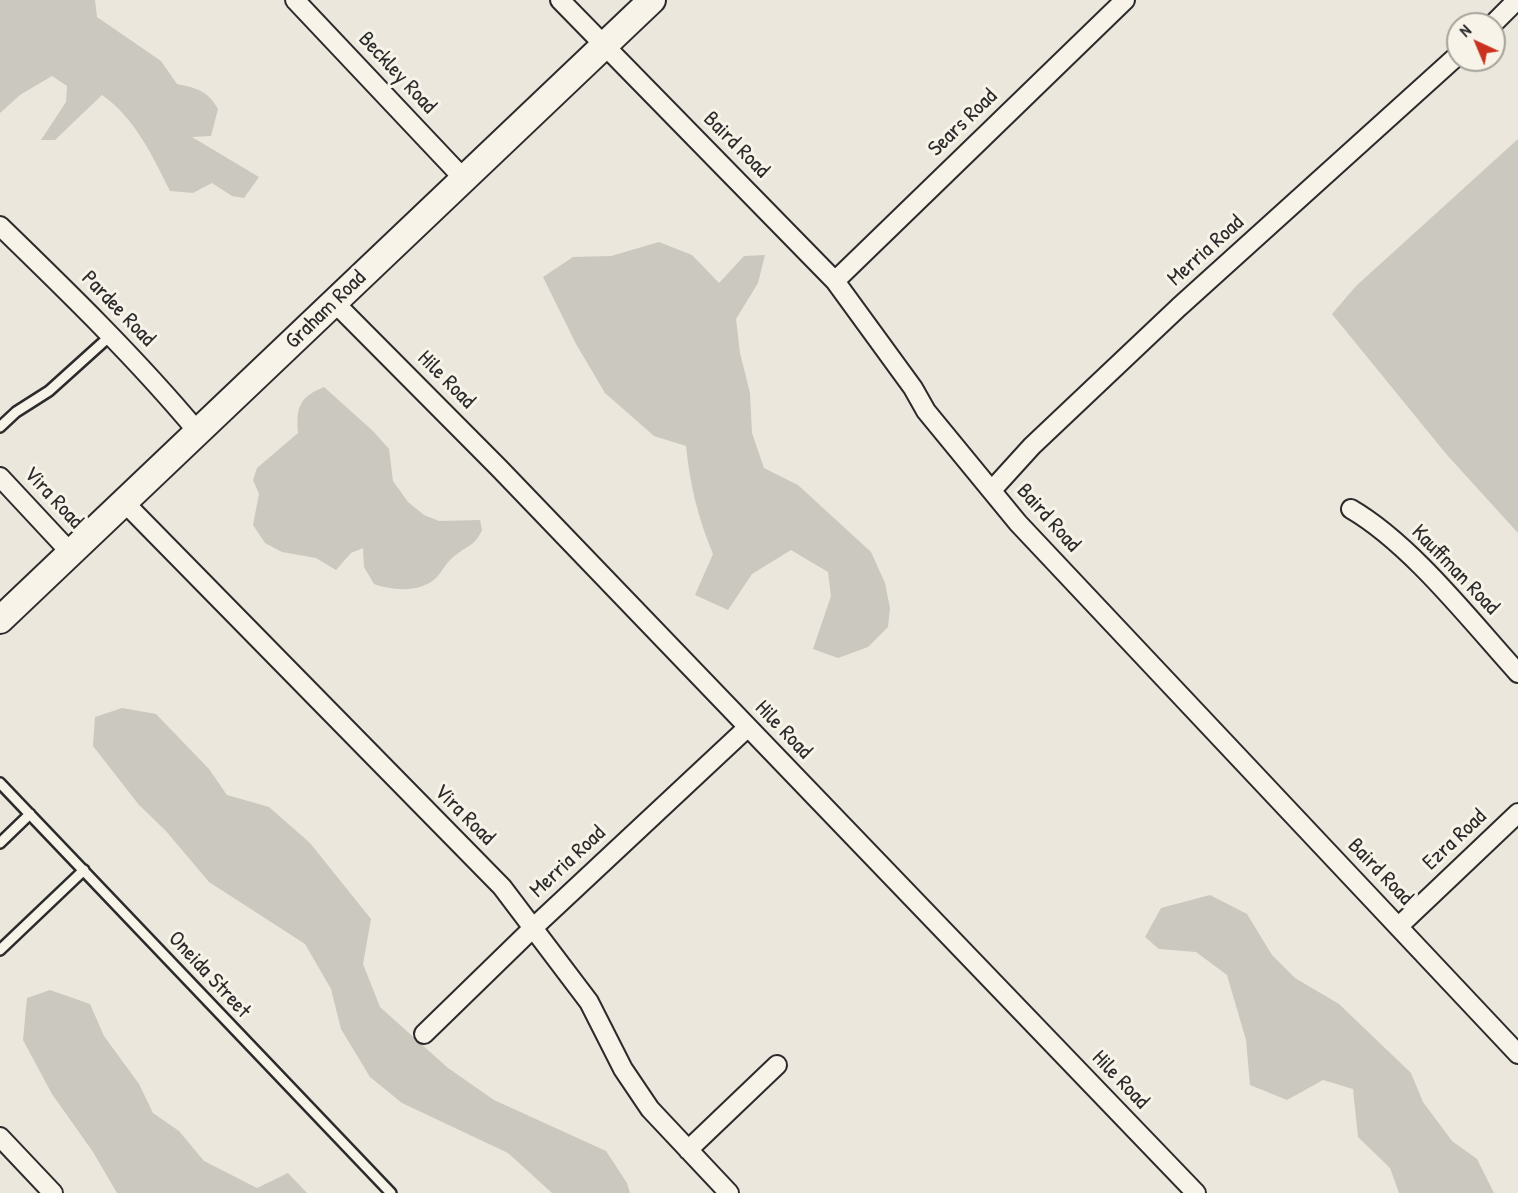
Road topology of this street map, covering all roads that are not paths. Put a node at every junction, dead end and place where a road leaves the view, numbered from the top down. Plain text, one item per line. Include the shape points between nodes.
1 (295, 0) edge
2 (560, 0) edge
3 (652, 0) edge
4 (1125, 0) edge
5 (1517, 0) edge
6 (1505, 12) edge
7 (604, 46) junction
8 (1446, 66) edge
9 (464, 178) junction
10 (0, 226) edge
11 (835, 280) junction
12 (334, 302) junction
13 (110, 336) junction
14 (0, 427) edge
15 (197, 430) junction
16 (0, 477) edge
17 (992, 490) junction
18 (124, 502) junction
19 (1351, 508) dead end
20 (70, 552) junction
21 (0, 620) edge
22 (1518, 673) edge
23 (747, 728) junction
24 (0, 783) edge
25 (1518, 813) edge
26 (30, 814) junction
27 (0, 843) edge
28 (84, 870) junction
29 (1399, 926) junction
30 (534, 927) junction
31 (0, 950) edge
32 (424, 1034) dead end
33 (1518, 1054) edge
34 (777, 1065) dead end
35 (0, 1137) edge
36 (688, 1150) junction
37 (53, 1193) edge
38 (391, 1193) edge
39 (729, 1193) edge
40 (1196, 1193) edge

1 - 9 street, Beckley Road
2 - 7 street, Baird Road
3 - 7 main road, Graham Road
4 - 11 street, Sears Road
5 - 6 street
7 - 9 main road, Graham Road
7 - 11 street, Baird Road
8 - 17 street, Merria Road via 1179,307 1032,446
9 - 12 main road, Graham Road
10 - 13 street, Pardee Road
11 - 17 street, Baird Road via 926,411
12 - 15 main road, Graham Road
12 - 23 street, Hile Road
13 - 14 lane via 49,391
13 - 15 street, Pardee Road
15 - 18 main road, Graham Road
16 - 20 street, Vira Road
17 - 29 street, Baird Road via 1017,523
18 - 20 main road, Graham Road
18 - 30 street, Vira Road via 502,887
19 - 22 street, Kauffman Road via 1397,543
20 - 21 main road, Graham Road
23 - 30 street, Merria Road
23 - 40 street, Hile Road
24 - 26 lane, Oneida Street
25 - 29 street, Ezra Road
26 - 27 lane
26 - 28 lane, Oneida Street
28 - 31 lane
28 - 38 lane, Oneida Street
29 - 33 street, Baird Road
30 - 32 street, Merria Road
30 - 36 street, Vira Road via 589,1002 636,1090
34 - 36 street
35 - 37 street
36 - 39 street, Vira Road

